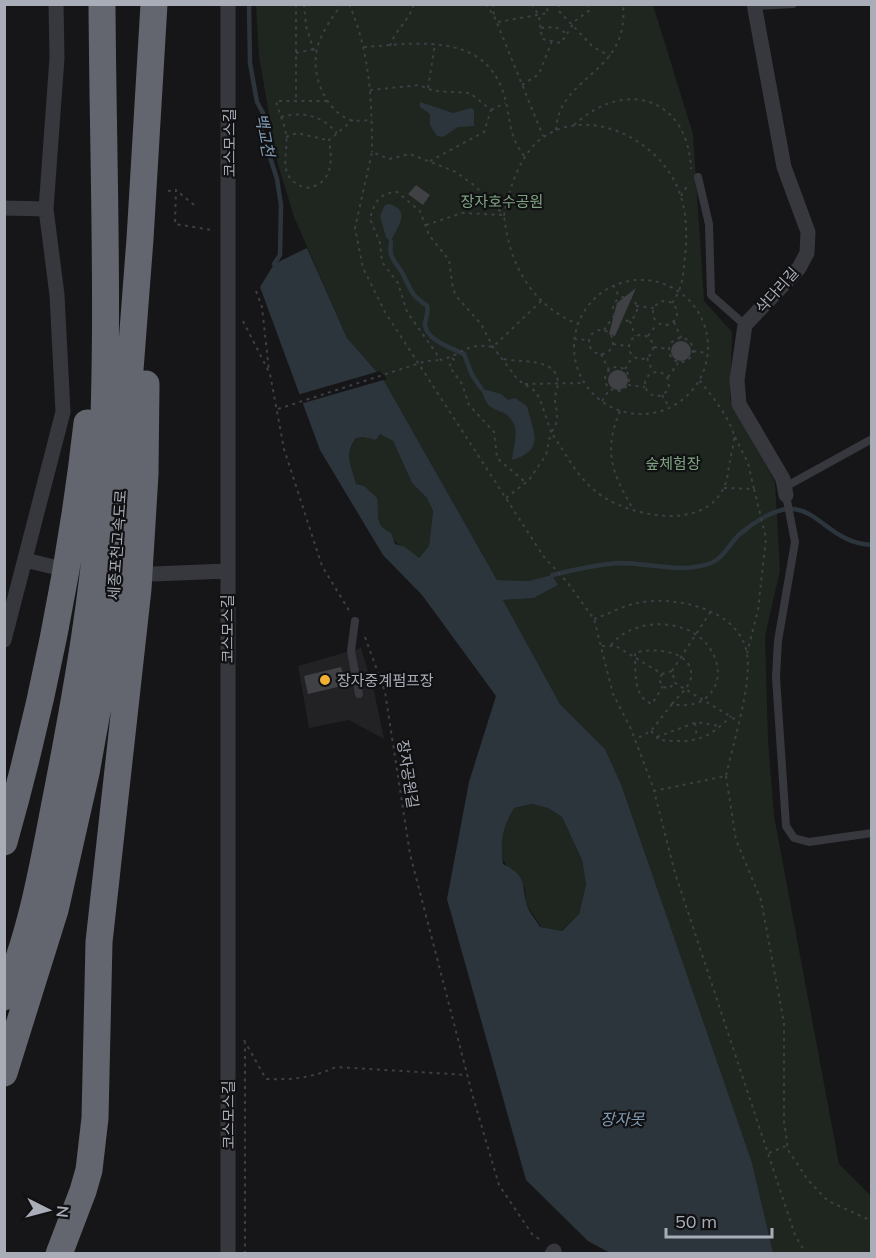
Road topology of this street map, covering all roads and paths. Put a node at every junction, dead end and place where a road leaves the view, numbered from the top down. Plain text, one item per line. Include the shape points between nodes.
1 (56, 4) edge
2 (102, 4) edge
3 (154, 4) edge
4 (228, 4) edge
5 (296, 4) edge
6 (304, 4) edge
7 (342, 4) edge
8 (349, 4) edge
9 (414, 4) edge
10 (486, 4) edge
11 (493, 4) edge
12 (546, 4) edge
13 (559, 4) edge
14 (588, 4) edge
15 (623, 4) edge
16 (793, 4) edge
17 (534, 5) edge
18 (754, 5) edge
19 (558, 10) junction
20 (548, 13) junction
21 (539, 16) junction
22 (495, 18) junction
23 (497, 22) junction
24 (573, 24) junction
25 (541, 28) junction
26 (567, 34) junction
27 (552, 41) junction
28 (435, 44) junction
29 (390, 46) junction
30 (364, 47) junction
31 (314, 49) junction
32 (296, 52) junction
33 (316, 54) junction
34 (610, 56) junction
35 (522, 85) junction
36 (428, 88) junction
37 (370, 90) junction
38 (297, 101) junction
39 (327, 101) junction
40 (505, 103) junction
41 (491, 110) junction
42 (281, 117) junction
43 (353, 120) junction
44 (372, 120) junction
45 (574, 125) junction
46 (556, 130) junction
47 (337, 133) junction
48 (286, 136) junction
49 (543, 138) junction
50 (328, 140) junction
51 (372, 152) junction
52 (526, 158) junction
53 (430, 161) junction
54 (698, 177) dead end
55 (176, 190) junction
56 (168, 191) dead end
57 (681, 196) junction
58 (194, 205) dead end
59 (4, 208) edge
60 (46, 209) junction
61 (504, 215) junction
62 (426, 225) junction
63 (221, 231) dead end
64 (104, 234) junction
65 (140, 239) junction
66 (613, 285) junction
67 (256, 291) dead end
68 (681, 292) junction
69 (229, 298) junction
70 (620, 298) junction
71 (541, 302) junction
72 (672, 303) junction
73 (636, 306) junction
74 (654, 308) junction
75 (614, 316) junction
76 (630, 321) junction
77 (674, 322) junction
78 (578, 324) junction
79 (658, 324) junction
80 (745, 325) junction
81 (604, 330) junction
82 (635, 336) junction
83 (648, 336) junction
84 (681, 338) junction
85 (574, 339) junction
86 (588, 340) junction
87 (613, 344) junction
88 (629, 346) junction
89 (654, 347) junction
90 (493, 348) junction
91 (668, 349) junction
92 (693, 351) junction
93 (707, 353) junction
94 (601, 354) junction
95 (633, 356) junction
96 (452, 358) junction
97 (646, 358) junction
98 (503, 359) junction
99 (441, 360) junction
100 (678, 363) junction
101 (420, 365) junction
102 (625, 369) junction
103 (609, 370) junction
104 (653, 372) junction
105 (270, 374) junction
106 (668, 377) junction
107 (699, 380) junction
108 (584, 383) junction
109 (525, 384) junction
110 (558, 384) junction
111 (628, 385) junction
112 (645, 387) junction
113 (610, 390) junction
114 (662, 395) junction
115 (602, 401) junction
116 (669, 407) junction
117 (278, 409) junction
118 (620, 411) junction
119 (551, 432) junction
120 (735, 436) junction
121 (872, 440) edge
122 (526, 483) junction
123 (724, 488) junction
124 (754, 489) junction
125 (785, 491) junction
126 (506, 498) junction
127 (634, 511) junction
128 (26, 560) junction
129 (54, 567) dead end
130 (227, 571) junction
131 (153, 574) dead end
132 (711, 611) junction
133 (594, 619) junction
134 (355, 621) junction
135 (695, 636) junction
136 (4, 640) edge
137 (611, 645) junction
138 (602, 646) junction
139 (747, 653) junction
140 (636, 658) junction
141 (681, 658) junction
142 (672, 671) junction
143 (662, 674) junction
144 (675, 683) junction
145 (663, 686) junction
146 (685, 689) junction
147 (359, 694) dead end
148 (705, 701) junction
149 (672, 704) junction
150 (731, 716) junction
151 (738, 721) junction
152 (696, 723) junction
153 (721, 726) junction
154 (651, 731) junction
155 (657, 737) junction
156 (698, 739) junction
157 (635, 740) junction
158 (726, 776) junction
159 (654, 791) junction
160 (872, 832) edge
161 (4, 842) edge
162 (4, 997) edge
163 (241, 1034) dead end
164 (246, 1043) junction
165 (9, 1061) edge
166 (467, 1075) junction
167 (4, 1080) edge
168 (787, 1146) junction
169 (769, 1153) junction
170 (872, 1221) edge
171 (553, 1252) edge
172 (59, 1254) edge
173 (228, 1254) edge
174 (244, 1254) edge
175 (806, 1254) edge

1 - 60 street via 57,58
2 - 64 highway, 세종포천고속도로
3 - 65 highway, 세종포천고속도로
4 - 69 street, 코스모스길
5 - 32 path
6 - 31 path
7 - 33 path
8 - 30 path
9 - 29 path
10 - 22 path
11 - 22 path
12 - 20 path
13 - 19 path
14 - 24 path via 590,10
15 - 34 path via 619,39
16 - 18 lane
17 - 21 path
18 - 80 street, 삭다리길 via 784,167 808,232 807,253 799,268
19 - 20 path
19 - 24 path
20 - 21 path
21 - 23 path
21 - 25 path
22 - 23 path
23 - 35 path
24 - 26 path
24 - 34 path via 593,47
25 - 26 path via 555,27
25 - 27 path via 543,39
26 - 27 path via 561,43
27 - 35 path via 539,74
28 - 29 path
28 - 36 path
28 - 40 path via 460,47 478,57 493,72
29 - 30 path
30 - 37 path
31 - 32 path
31 - 33 path
32 - 38 path
33 - 39 path
34 - 46 path via 562,105
35 - 49 path
36 - 37 path via 419,85
36 - 41 path via 470,93
37 - 44 path
38 - 39 path
38 - 42 path via 276,101
39 - 43 path via 334,110
40 - 41 path
40 - 52 path via 515,145
41 - 53 path via 484,132
42 - 47 path via 304,113 320,118
42 - 48 path
43 - 44 path
43 - 47 path
44 - 51 path
45 - 46 path
45 - 57 path via 603,127 631,137 651,151
45 - 57 path via 590,110 619,99 636,98 663,109 677,120 692,167 690,182
46 - 49 path
47 - 50 path
48 - 50 path via 297,134
48 - 50 path via 286,170 292,181 305,188 322,183 330,171
49 - 52 path
51 - 53 path via 389,159 410,154
51 - 101 path via 355,228 363,268 385,312
52 - 61 path
53 - 61 path via 476,186
54 - 80 lane via 709,224 711,295
55 - 56 path
55 - 58 path
55 - 63 path via 175,224
57 - 68 path via 686,240
59 - 60 street
60 - 128 street via 57,295 63,411
61 - 62 path via 462,213
61 - 71 path via 506,236 522,277
62 - 90 path via 449,260 457,297 481,324
62 - 99 path via 420,212 397,192 378,199 370,219 380,243 382,262 398,283 406,312
64 - 161 highway via 96,279 90,398 69,560
64 - 162 highway, 세종포천고속도로 via 103,431 92,586 81,666 38,888 15,972
65 - 165 highway, 세종포천고속도로 via 109,645 86,773 55,910
65 - 172 highway via 146,367 138,589 103,885 92,1147 83,1191
66 - 68 path via 637,279 660,282
66 - 70 path
66 - 78 path via 595,297
67 - 105 path via 262,307
68 - 72 path
68 - 93 path via 696,307 706,327
69 - 105 path, 장자공원길
69 - 130 street, 코스모스길
70 - 73 path via 630,298
70 - 75 path via 613,304
71 - 78 path
71 - 90 path
72 - 74 path via 662,301
72 - 77 path via 677,312
73 - 74 path
73 - 76 path
74 - 79 path via 652,316
75 - 76 path
75 - 81 path
76 - 82 path
77 - 79 path
77 - 84 path
78 - 85 path
79 - 83 path
80 - 125 street, 삭다리길 via 736,380 740,404 783,479
81 - 86 path via 594,331
81 - 87 path via 612,336
82 - 83 path
82 - 88 path
83 - 89 path
84 - 91 path via 671,342
84 - 92 path via 689,341
85 - 86 path
85 - 108 path via 575,360
86 - 94 path via 592,351
87 - 88 path
87 - 94 path
88 - 95 path
89 - 91 path
89 - 97 path
90 - 96 path via 466,347
90 - 98 path
91 - 100 path via 670,357
92 - 93 path
92 - 100 path via 688,360
93 - 107 path
94 - 103 path
95 - 97 path
95 - 102 path
96 - 99 path
96 - 122 path via 449,366 462,384 469,405 494,432 497,459
97 - 104 path
98 - 109 path
98 - 110 path via 548,366 556,374
99 - 101 path
100 - 106 path
101 - 117 path
101 - 126 path
102 - 103 path
102 - 111 path
103 - 113 path via 605,382
104 - 106 path
104 - 112 path
105 - 117 path, 장자공원길
106 - 114 path via 669,387
107 - 116 path via 679,403
107 - 120 path
108 - 110 path
108 - 115 path
109 - 110 path
109 - 119 path via 540,399
110 - 119 path via 558,417
111 - 112 path
111 - 113 path via 621,391
112 - 114 path via 653,396
113 - 115 path
114 - 116 path
115 - 118 path
116 - 118 path via 638,415
117 - 134 path, 장자공원길 via 284,449 322,566
118 - 127 path via 612,429 612,467
119 - 122 path via 546,455
119 - 127 path via 583,479 602,496
120 - 123 path
120 - 124 path via 748,463
121 - 125 lane
122 - 126 path
123 - 124 path
123 - 127 path via 714,501 690,516
124 - 139 path via 764,528 764,570
125 - 160 lane via 795,542 778,641 776,677 786,825 795,838 808,842
126 - 133 path via 544,556
128 - 129 street
128 - 136 street
130 - 131 street
130 - 173 street, 코스모스길
132 - 133 path via 659,601 636,603
132 - 135 path
132 - 139 path via 739,633
133 - 138 path
134 - 147 lane via 351,651
134 - 166 path, 장자공원길 via 386,692 410,854
135 - 137 path via 678,628 651,624 623,632
135 - 141 path
135 - 148 path via 708,647 717,666 715,687
137 - 138 path
137 - 140 path
138 - 157 path via 613,693
139 - 151 path via 747,678
140 - 141 path via 635,653 654,649
140 - 143 path
140 - 145 path via 636,681 644,700 652,704
141 - 142 path
141 - 146 path via 691,672
142 - 143 path
142 - 144 path
143 - 145 path via 659,680
144 - 145 path via 668,688
144 - 146 path
146 - 148 path
146 - 149 path
148 - 149 path via 686,707
148 - 150 path
149 - 154 path
150 - 151 path
150 - 153 path
151 - 158 path
152 - 153 path
152 - 155 path
152 - 156 path
153 - 156 path via 714,734
154 - 155 path
154 - 157 path
155 - 156 path via 677,742
157 - 159 path
158 - 159 path
158 - 168 path via 736,840 761,900 784,1023
159 - 169 path via 675,873
163 - 164 path
164 - 166 path via 266,1079 296,1080 336,1067
164 - 174 path
165 - 167 highway, 세종포천고속도로
166 - 171 path, 장자공원길 via 500,1185 532,1234
168 - 169 path
168 - 170 path via 808,1180 828,1201
169 - 175 path via 795,1234

